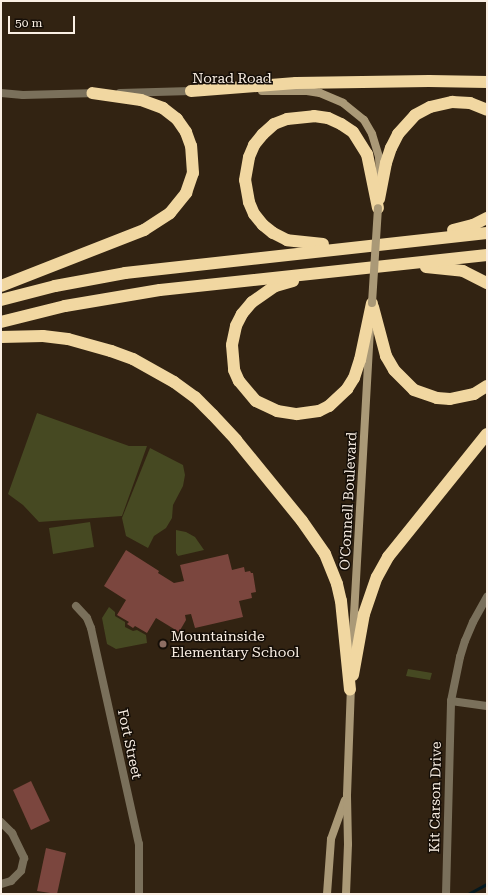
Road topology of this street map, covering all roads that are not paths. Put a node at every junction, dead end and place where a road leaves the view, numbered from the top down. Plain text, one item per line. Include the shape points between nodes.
1 (487, 82) edge
2 (191, 91) junction
3 (1, 93) edge
4 (92, 93) junction
5 (487, 110) edge
6 (378, 208) junction
7 (487, 218) edge
8 (487, 233) edge
9 (389, 243) junction
10 (360, 246) junction
11 (487, 255) edge
12 (388, 265) junction
13 (359, 268) junction
14 (487, 283) edge
15 (1, 286) edge
16 (1, 300) edge
17 (372, 303) junction
18 (1, 322) edge
19 (1, 337) edge
20 (487, 386) edge
21 (487, 434) edge
22 (487, 597) edge
23 (76, 606) dead end
24 (350, 690) junction
25 (451, 700) junction
26 (487, 706) edge
27 (346, 796) junction
28 (1, 822) edge
29 (1, 884) edge
30 (139, 894) edge
31 (327, 894) edge
32 (346, 894) edge
33 (446, 894) edge

1 - 2 highway via 296,83
2 - 4 street, Norad Road
2 - 6 main road, Norad Road via 307,91 320,93 343,103 364,120 376,144 380,170
3 - 4 street, Norad Road
4 - 15 highway via 141,100 163,108 177,118 191,146 192,173 186,193 170,213 144,230
5 - 6 highway via 470,103 443,102 423,110 407,122 398,134 386,163
6 - 10 highway via 368,154 353,132 342,124 314,116 287,118 274,124 254,145 245,180 249,202 263,225 273,233 292,241
6 - 17 main road, O'Connell Boulevard, bridge
7 - 9 highway via 459,229
8 - 9 highway
9 - 10 highway
10 - 16 highway via 125,273 55,286
11 - 12 highway
12 - 13 highway
12 - 14 highway via 463,271
13 - 17 highway via 275,286 252,302 236,326 232,345 234,370 239,381 256,401 277,411 303,414 329,406 347,389 354,378
13 - 18 highway via 127,294
17 - 20 highway via 386,356 394,370 414,390 437,398 450,399 474,394
17 - 24 main road, O'Connell Boulevard
19 - 24 highway via 61,339 133,359 174,382 195,397 213,415 302,520 325,554 341,600
21 - 24 highway via 388,557 377,577 364,614
22 - 25 street, Kit Carson Drive via 465,641
23 - 30 street, Fort Street via 87,618 91,628 139,844
24 - 27 main road, O'Connell Boulevard
25 - 26 street
25 - 33 street, Kit Carson Drive
27 - 31 main road, O'Connell Boulevard via 331,839
27 - 32 main road, O'Connell Boulevard
28 - 29 street via 12,833 24,858 21,871 11,881

